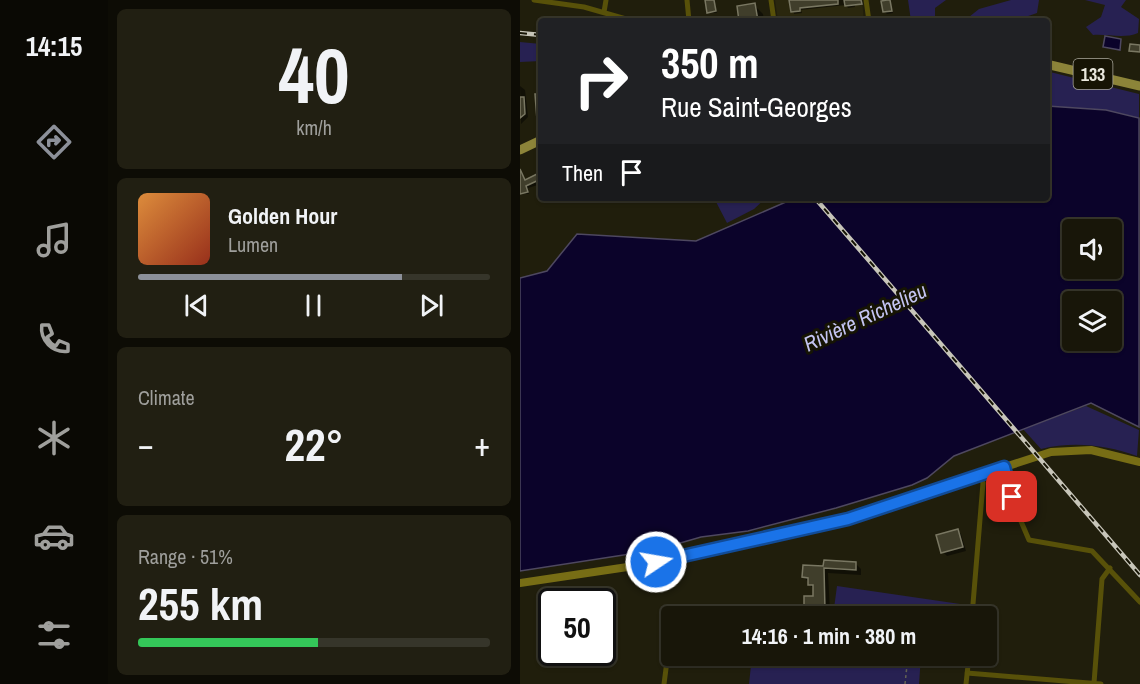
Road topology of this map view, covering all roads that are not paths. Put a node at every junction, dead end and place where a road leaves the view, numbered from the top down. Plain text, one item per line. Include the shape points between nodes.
1 (534, 0) edge
2 (606, 0) edge
3 (686, 0) edge
4 (771, 0) edge
5 (866, 0) edge
6 (604, 12) junction
7 (623, 18) edge
8 (689, 18) edge
9 (774, 18) edge
10 (869, 18) edge
11 (1050, 65) edge
12 (1140, 86) edge
13 (538, 141) edge
14 (520, 150) edge
15 (1140, 462) edge
16 (1004, 467) junction
17 (981, 476) junction
18 (1110, 568) junction
19 (520, 583) edge
20 (1140, 602) edge
21 (973, 606) edge
22 (666, 666) edge
23 (967, 666) edge
24 (967, 674) junction
25 (1055, 682) edge
26 (1094, 683) edge
27 (664, 684) edge
28 (966, 684) edge
29 (1101, 684) edge

1 - 6 street
2 - 6 street
3 - 8 street
4 - 9 street
5 - 10 street
6 - 7 street
11 - 12 main road, 133
13 - 14 main road
15 - 16 main road via 1109,452 1076,449 1051,452
16 - 17 main road
16 - 18 street via 1029,540 1088,550
17 - 19 main road via 836,522 641,565
17 - 21 street
18 - 20 street
18 - 26 street via 1102,579
22 - 27 street
23 - 24 street
24 - 25 street
24 - 28 street
25 - 26 street
26 - 29 street

